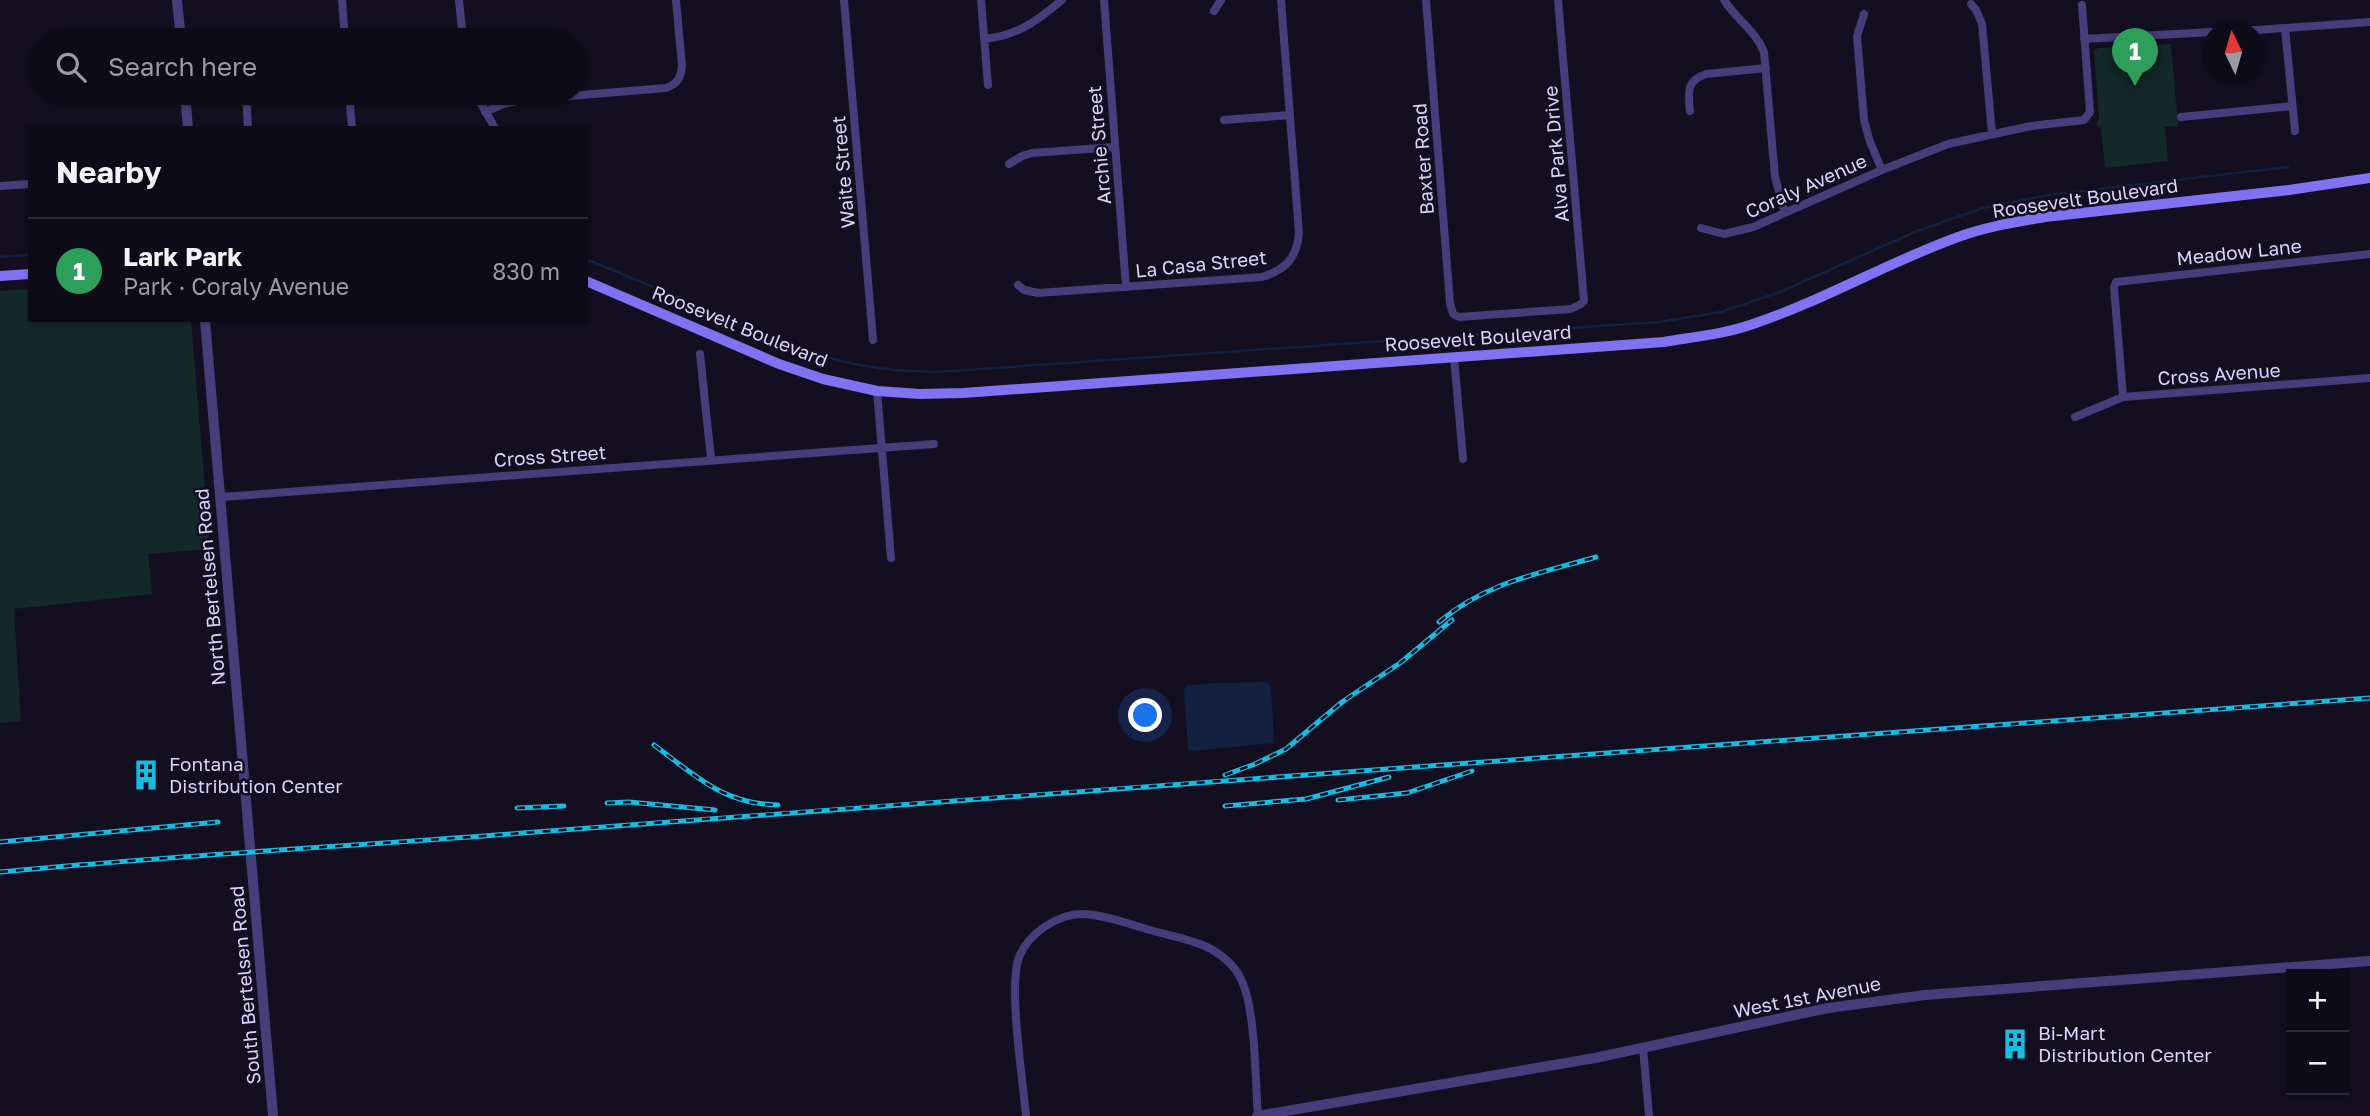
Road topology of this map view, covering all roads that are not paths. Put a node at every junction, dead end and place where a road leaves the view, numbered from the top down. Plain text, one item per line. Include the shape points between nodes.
1 (177, 0) edge
2 (342, 0) edge
3 (459, 0) edge
4 (676, 0) edge
5 (844, 0) edge
6 (981, 0) edge
7 (1062, 0) edge
8 (1104, 0) edge
9 (1222, 0) edge
10 (1281, 0) edge
11 (1426, 0) edge
12 (1558, 0) edge
13 (1724, 0) edge
14 (1971, 4) dead end
15 (2082, 5) dead end
16 (1214, 11) dead end
17 (1864, 14) dead end
18 (2370, 22) edge
19 (180, 28) edge
20 (344, 28) edge
21 (462, 28) edge
22 (2285, 29) junction
23 (2265, 30) edge
24 (2202, 33) edge
25 (984, 39) junction
26 (2084, 39) junction
27 (1766, 68) junction
28 (988, 85) dead end
29 (588, 94) edge
30 (186, 105) edge
31 (247, 105) edge
32 (350, 105) edge
33 (481, 105) edge
34 (501, 105) edge
35 (2292, 106) junction
36 (1690, 111) dead end
37 (485, 112) junction
38 (1290, 115) junction
39 (2181, 117) dead end
40 (1224, 120) dead end
41 (188, 126) edge
42 (248, 126) edge
43 (352, 126) edge
44 (494, 126) edge
45 (2295, 131) dead end
46 (1992, 133) junction
47 (1115, 147) junction
48 (1009, 164) dead end
49 (1882, 170) junction
50 (2370, 178) edge
51 (28, 184) edge
52 (0, 186) edge
53 (1785, 213) junction
54 (1701, 228) dead end
55 (2370, 254) edge
56 (28, 274) edge
57 (0, 276) edge
58 (588, 282) edge
59 (1018, 285) dead end
60 (1126, 287) junction
61 (1581, 304) joint
62 (205, 322) edge
63 (873, 341) dead end
64 (700, 354) dead end
65 (1454, 357) junction
66 (2370, 378) edge
67 (877, 391) junction
68 (2123, 397) junction
69 (2075, 417) dead end
70 (934, 444) dead end
71 (881, 447) junction
72 (711, 459) junction
73 (1463, 459) dead end
74 (221, 497) junction
75 (891, 558) dead end
76 (251, 851) joint
77 (2370, 961) edge
78 (1643, 1048) junction
79 (273, 1116) edge
80 (1026, 1116) edge
81 (1258, 1116) edge
82 (1649, 1116) edge

1 - 19 street
2 - 20 street
3 - 21 street
4 - 29 street via 682,66 672,86
5 - 63 street, Waite Street
6 - 25 street
7 - 25 street via 1004,37
8 - 47 street, Archie Street
9 - 16 street
10 - 38 street, La Casa Street
11 - 61 street, Baxter Road via 1453,314 1571,309
12 - 61 street, Alva Park Drive via 1584,292
13 - 27 street via 1760,41
14 - 46 street via 1982,24
15 - 26 street
17 - 49 street, Coraly Avenue via 1857,36 1864,120
18 - 22 street
22 - 23 street
22 - 35 street
24 - 26 street
25 - 28 street
26 - 46 street, Coraly Avenue via 2088,117
27 - 36 street via 1698,77 1688,89
27 - 53 street via 1775,177
30 - 41 street
31 - 42 street
32 - 43 street
33 - 37 street
34 - 37 street
35 - 39 street
35 - 45 street
37 - 44 street
38 - 40 street
38 - 60 street, La Casa Street via 1299,233 1294,257 1286,266 1262,277
46 - 49 street, Coraly Avenue via 1925,151
47 - 48 street via 1032,153
47 - 60 street, Archie Street
49 - 53 street, Coraly Avenue
50 - 65 main road, Roosevelt Boulevard via 2005,224 1928,249 1785,313 1708,335
51 - 52 street
53 - 54 street, Coraly Avenue via 1732,233
55 - 68 street, Meadow Lane via 2119,281 2114,287
56 - 57 main road
58 - 67 main road, Roosevelt Boulevard via 779,364
59 - 60 street, La Casa Street via 1031,293
62 - 74 street, North Bertelsen Road
64 - 72 street
65 - 67 main road, Roosevelt Boulevard via 963,393
65 - 73 street
66 - 68 street, Cross Avenue
67 - 71 street
68 - 69 street, Cross Avenue
70 - 71 street, Cross Street
71 - 72 street, Cross Street
71 - 75 street
72 - 74 street, Cross Street
74 - 76 street, North Bertelsen Road
76 - 79 street, South Bertelsen Road
77 - 78 street, West 1st Avenue via 1925,995 1828,1008
78 - 81 street, West 1st Avenue
78 - 82 street
80 - 81 street via 1015,993 1018,958 1041,929 1081,914 1195,942 1231,963 1241,976 1250,1006

